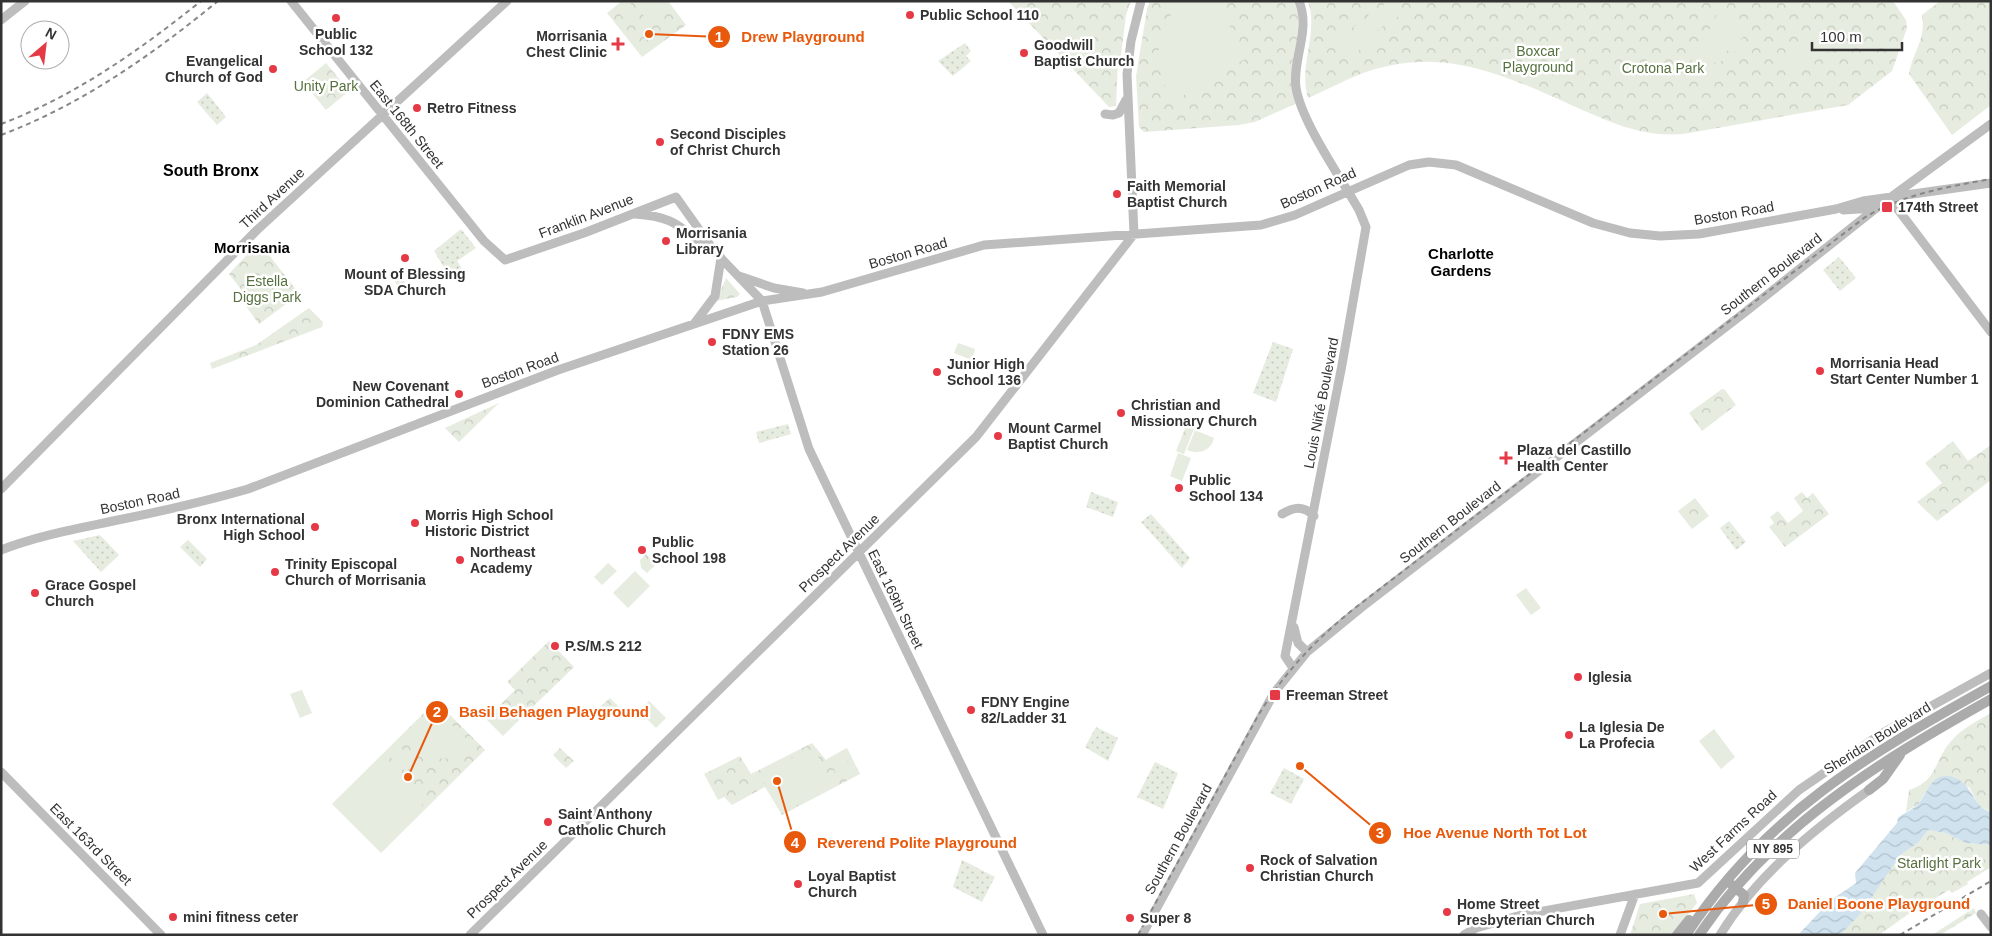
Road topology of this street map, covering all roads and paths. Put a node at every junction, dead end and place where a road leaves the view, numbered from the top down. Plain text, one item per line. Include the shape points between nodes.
1 (25, 1) edge
2 (291, 1) edge
3 (507, 1) edge
4 (1141, 1) edge
5 (1299, 1) edge
6 (1, 20) edge
7 (1126, 100) junction
8 (382, 114) junction
9 (1105, 114) dead end
10 (1991, 124) edge
11 (1920, 176) junction
12 (1991, 183) edge
13 (1348, 190) junction
14 (1907, 196) junction
15 (676, 197) joint
16 (1890, 199) junction
17 (1876, 208) junction
18 (1836, 209) junction
19 (632, 214) junction
20 (1134, 234) junction
21 (718, 255) junction
22 (505, 260) joint
23 (736, 275) junction
24 (810, 294) junction
25 (762, 301) junction
26 (694, 324) junction
27 (1991, 332) edge
28 (1, 489) edge
29 (1282, 514) dead end
30 (1314, 516) junction
31 (1, 550) edge
32 (859, 553) junction
33 (1293, 624) junction
34 (1307, 652) junction
35 (1293, 668) junction
36 (1991, 673) edge
37 (1991, 686) edge
38 (1991, 699) edge
39 (1909, 746) junction
40 (1, 772) edge
41 (1869, 790) joint
42 (1726, 880) junction
43 (1735, 888) junction
44 (1635, 894) junction
45 (1709, 899) junction
46 (1743, 903) junction
47 (1981, 914) dead end
48 (1991, 927) edge
49 (161, 935) edge
50 (470, 935) edge
51 (1042, 935) edge
52 (1142, 935) edge
53 (1464, 935) edge
54 (1620, 935) edge
55 (1677, 935) edge
56 (1686, 935) edge
57 (1699, 935) edge
58 (1720, 935) edge

1 - 6 main road
2 - 8 main road, East 168th Street
3 - 8 main road, Third Avenue
4 - 7 main road via 1130,49
5 - 13 main road, Louis Niñé Boulevard via 1304,28 1296,82 1302,110
7 - 9 main road via 1118,113
7 - 20 main road
8 - 22 main road, East 168th Street via 484,241
8 - 28 main road, Third Avenue via 254,233
10 - 11 main road, Southern Boulevard
11 - 14 main road via 1915,189
11 - 16 main road, Southern Boulevard
12 - 14 main road
13 - 18 main road, Boston Road via 1409,164 1447,164 1592,223 1630,233 1660,236 1699,234
13 - 20 main road, Boston Road via 1295,215 1261,224
13 - 30 main road, Louis Niñé Boulevard via 1364,219 1366,232
14 - 16 main road
15 - 19 main road, Franklin Avenue
15 - 21 main road, East 169th Street
16 - 17 main road, Southern Boulevard
16 - 18 main road
16 - 27 main road
17 - 18 main road
17 - 34 main road, Southern Boulevard
19 - 21 main road, East 169th Street via 670,220
19 - 22 main road, Franklin Avenue
20 - 24 main road, Boston Road via 984,245
20 - 32 main road, Prospect Avenue via 976,438
21 - 23 main road, East 169th Street
21 - 26 main road via 715,296
23 - 24 main road via 774,288
23 - 25 main road, East 169th Street
24 - 25 main road, Boston Road
25 - 26 main road, Boston Road
25 - 32 main road, East 169th Street via 809,449
26 - 31 main road, Boston Road via 558,370 248,489 197,504 49,535
29 - 30 main road via 1300,508
30 - 33 main road, Louis Niñé Boulevard
32 - 50 main road, Prospect Avenue
32 - 51 main road, East 169th Street
33 - 34 main road via 1298,643
33 - 35 main road, Louis Niñé Boulevard via 1285,656
34 - 35 main road, Southern Boulevard
35 - 52 main road, Southern Boulevard via 1274,693
36 - 44 main road, West Farms Road via 1853,752 1790,797 1695,884
37 - 42 main road, Sheridan Boulevard / NY 895 via 1899,738 1837,778 1768,836
38 - 39 main road, Sheridan Boulevard / NY 895
39 - 41 main road via 1881,781
39 - 43 main road, Sheridan Boulevard / NY 895 via 1826,802 1771,850
40 - 49 main road, East 163rd Street
41 - 46 main road via 1806,839
42 - 43 main road
42 - 45 main road, Sheridan Boulevard / NY 895
43 - 46 main road via 1744,895
43 - 57 main road, Sheridan Boulevard / NY 895
44 - 53 main road, West Farms Road via 1521,915 1476,928
44 - 54 main road
45 - 55 main road
45 - 56 main road, Sheridan Boulevard / NY 895
46 - 58 main road
47 - 48 main road

